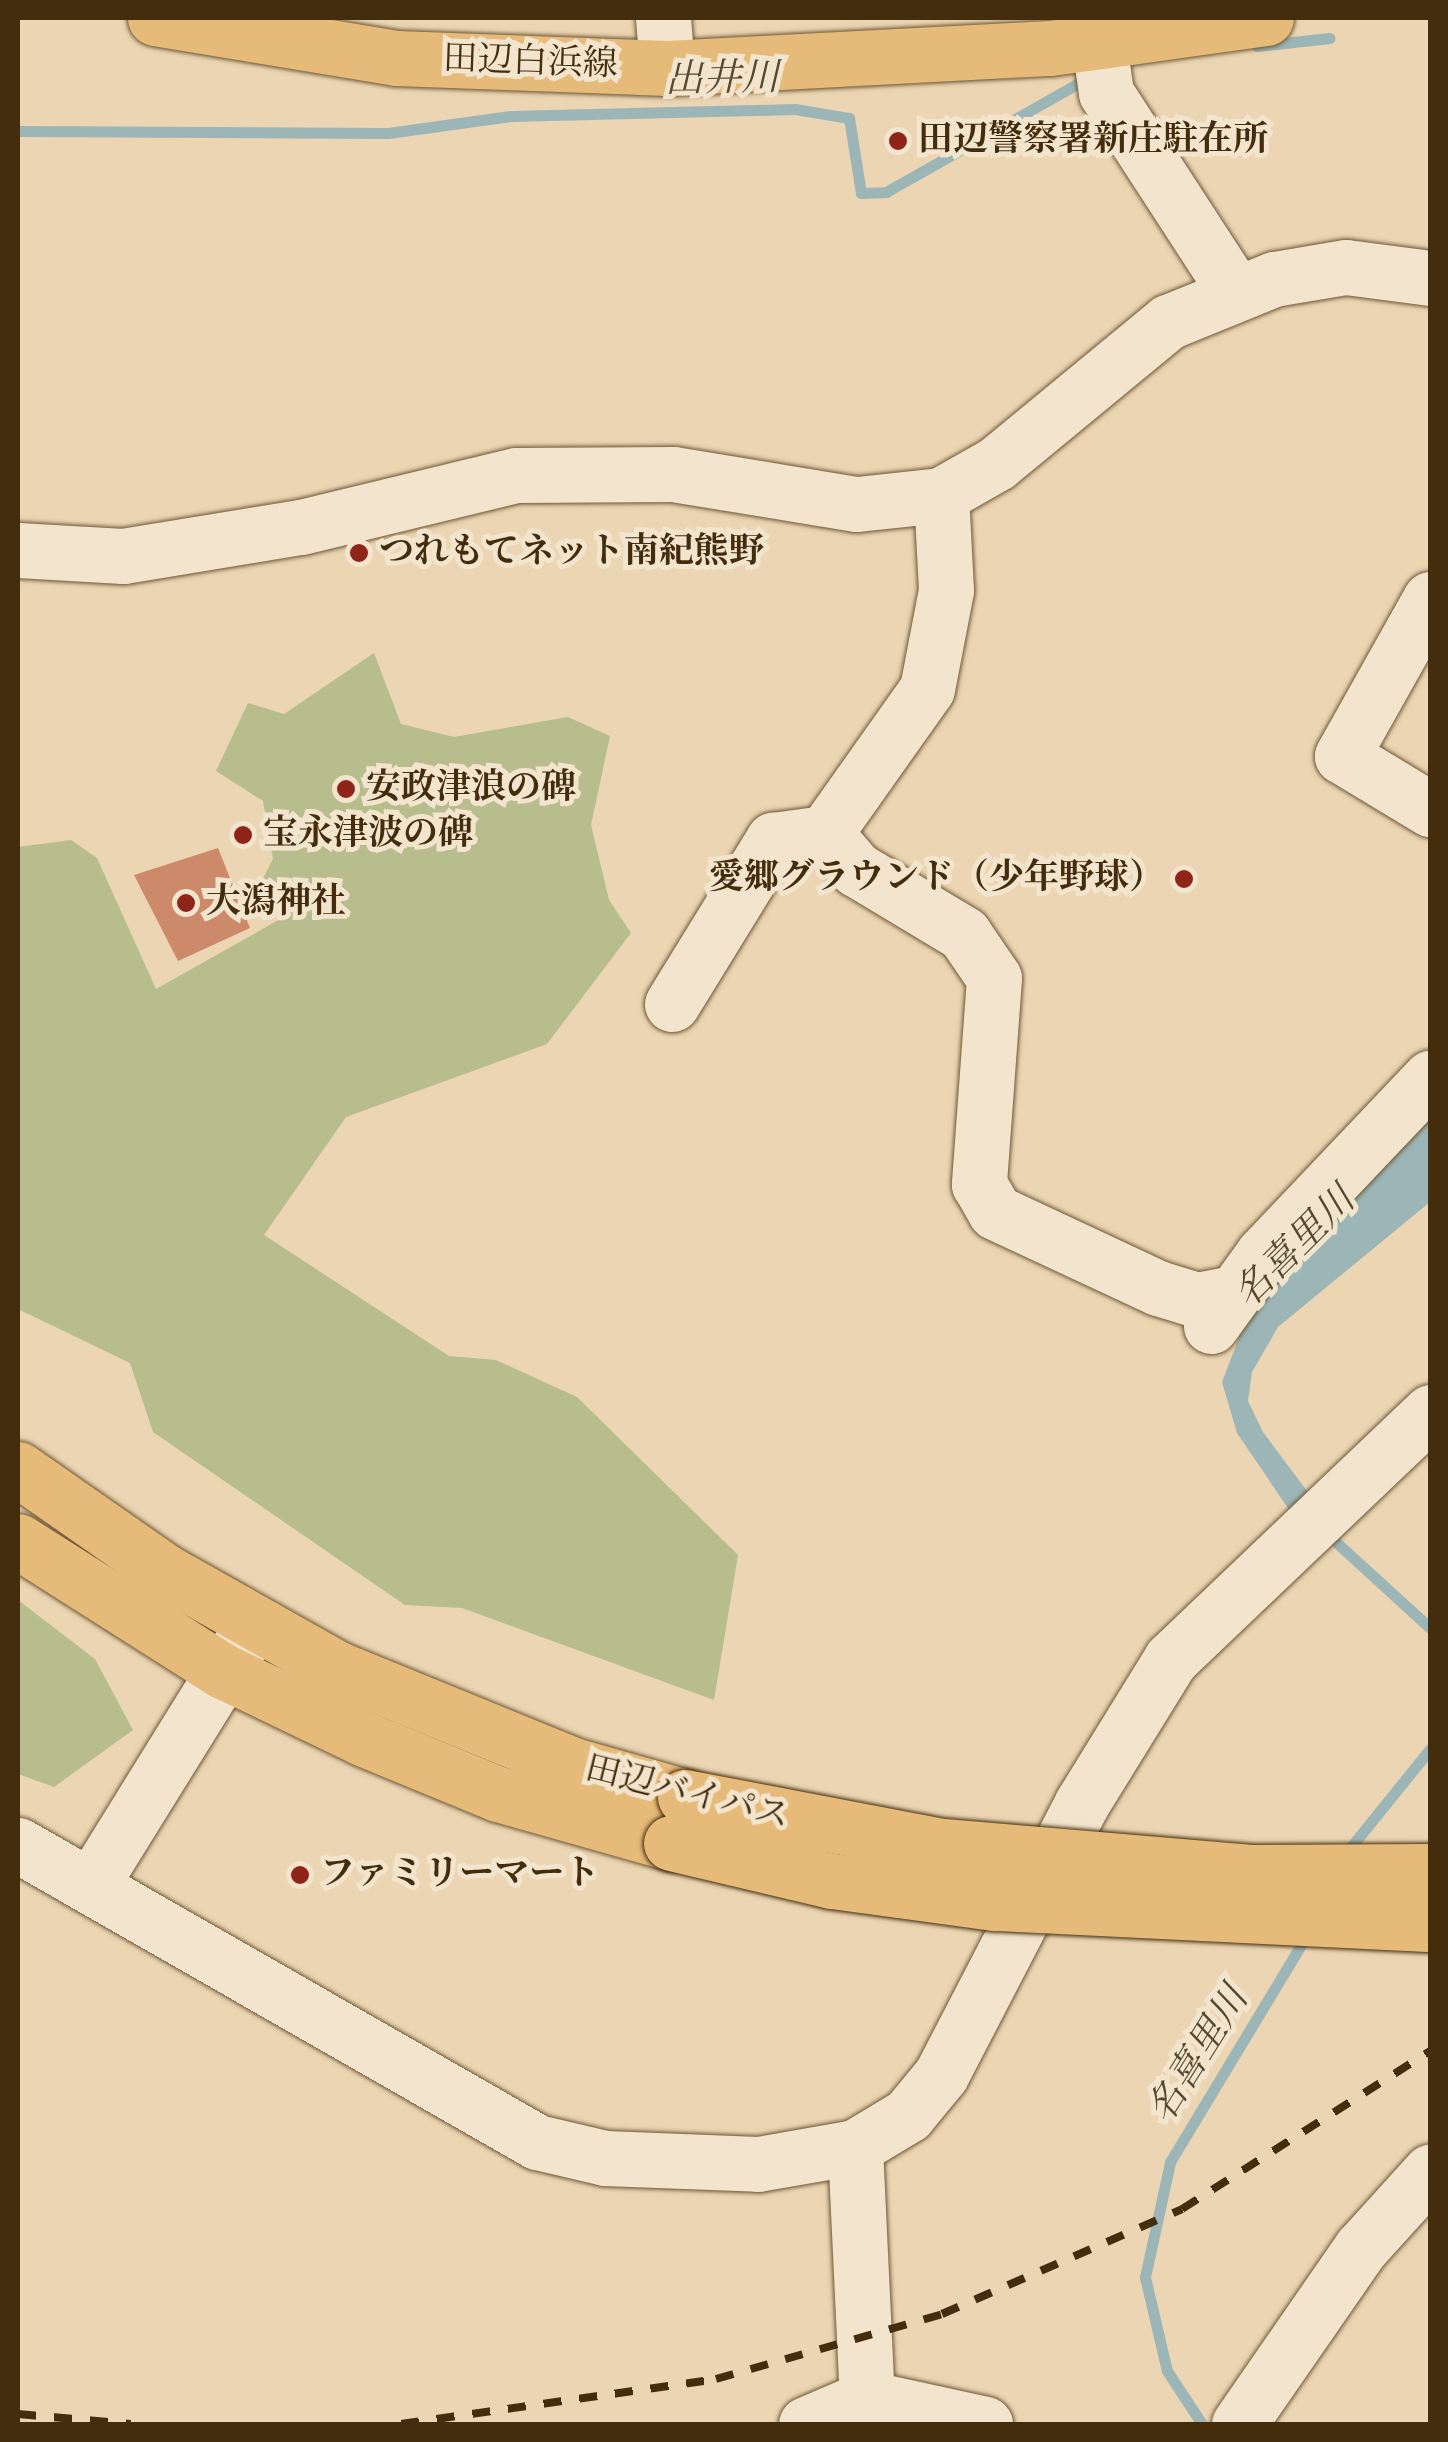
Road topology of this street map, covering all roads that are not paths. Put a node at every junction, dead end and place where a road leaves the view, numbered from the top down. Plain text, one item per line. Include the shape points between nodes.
1 (155, 18) edge
2 (1266, 18) edge
3 (665, 43) edge
4 (1103, 68) junction
5 (1430, 278) edge
6 (1236, 293) junction
7 (941, 495) junction
8 (18, 550) edge
9 (1430, 599) edge
10 (1430, 809) edge
11 (824, 832) junction
12 (672, 1004) dead end
13 (1430, 1078) edge
14 (1430, 1412) edge
15 (18, 1468) edge
16 (18, 1541) edge
17 (253, 1623) junction
18 (223, 1671) junction
19 (678, 1820) junction
20 (18, 1845) edge
21 (1430, 1871) edge
22 (92, 1882) junction
23 (1430, 1924) edge
24 (854, 2147) junction
25 (1430, 2172) edge
26 (872, 2410) edge
27 (1244, 2417) edge
28 (806, 2424) edge
29 (985, 2424) edge

1 - 3 main road, 田辺白浜線 via 396,58
2 - 4 main road, 田辺白浜線
3 - 4 main road, 田辺白浜線
4 - 6 street
5 - 6 street via 1346,268
6 - 7 street via 1168,322 996,462
7 - 8 street via 856,504 673,474 516,474 300,527 123,556
7 - 11 street via 946,590 926,689
9 - 10 street via 1342,756
11 - 12 street via 773,840
11 - 13 street via 856,868 964,934 994,978 979,1184 995,1212 1197,1300 1217,1315
14 - 24 street via 1171,1659 1082,1803 941,2075 908,2115
15 - 17 main road, 田辺バイパス
16 - 18 main road, 田辺バイパス
17 - 18 street
17 - 19 main road, 田辺バイパス
18 - 19 main road, 田辺バイパス via 498,1794
18 - 22 street
19 - 21 main road, 田辺バイパス, bridge via 1254,1872
19 - 23 main road, 田辺バイパス, bridge via 832,1881 995,1902
20 - 22 street
22 - 24 street via 537,2142 605,2158 758,2164
24 - 26 street
25 - 27 street via 1361,2248
26 - 28 street
26 - 29 street via 922,2406

